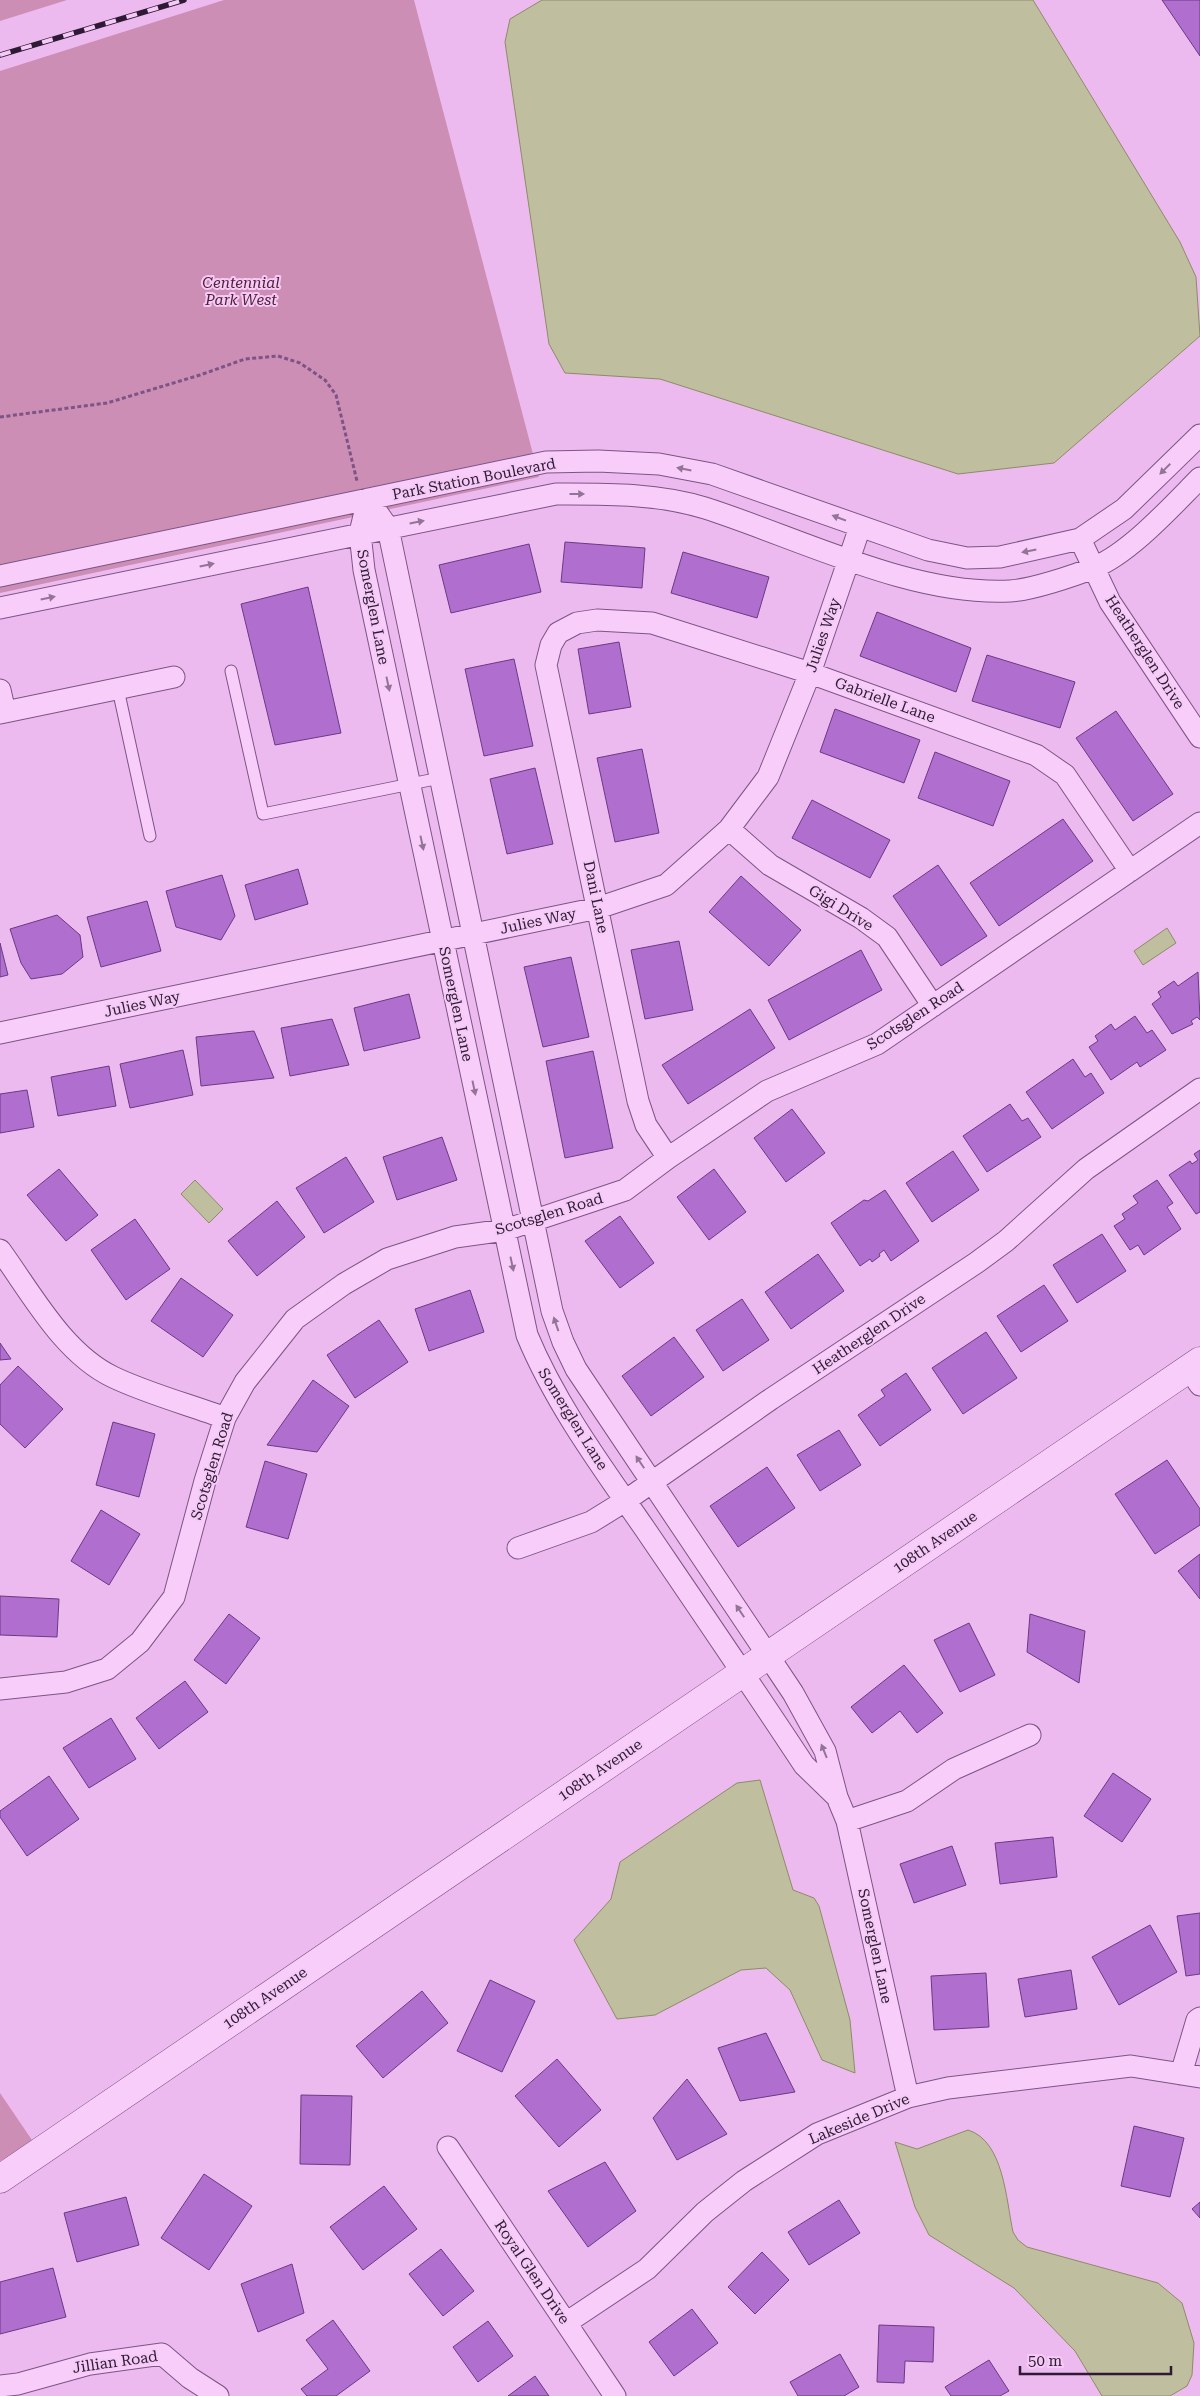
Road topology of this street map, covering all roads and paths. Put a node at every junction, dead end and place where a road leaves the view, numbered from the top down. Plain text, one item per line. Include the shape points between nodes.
1 (0, 416) edge
2 (1200, 435) edge
3 (1200, 478) edge
4 (368, 499) junction
5 (860, 526) junction
6 (388, 528) junction
7 (360, 533) junction
8 (1080, 539) junction
9 (850, 559) junction
10 (1094, 568) junction
11 (0, 576) edge
12 (0, 608) edge
13 (558, 633) joint
14 (231, 671) dead end
15 (810, 673) junction
16 (174, 677) dead end
17 (118, 689) junction
18 (0, 690) edge
19 (2, 712) edge
20 (1200, 737) edge
21 (440, 778) junction
22 (410, 784) junction
23 (1200, 822) edge
24 (730, 829) junction
25 (150, 836) dead end
26 (1130, 871) junction
27 (598, 908) junction
28 (472, 935) junction
29 (442, 942) junction
30 (932, 1006) junction
31 (0, 1033) edge
32 (1200, 1089) edge
33 (668, 1158) junction
34 (533, 1221) junction
35 (505, 1230) junction
36 (0, 1250) edge
37 (1196, 1372) edge
38 (225, 1418) junction
39 (653, 1482) junction
40 (626, 1501) junction
41 (518, 1548) dead end
42 (770, 1655) junction
43 (743, 1673) junction
44 (0, 1689) edge
45 (1030, 1735) dead end
46 (837, 1797) junction
47 (847, 1821) junction
48 (1200, 2018) edge
49 (1190, 2075) edge
50 (908, 2097) junction
51 (448, 2147) dead end
52 (0, 2179) edge
53 (566, 2324) junction
54 (0, 2386) edge
55 (218, 2396) edge
56 (615, 2396) edge

1 - 4 path via 107,403 245,359 278,356 300,363 325,380 336,395 356,480
2 -> 8 street, Park Station Boulevard via 1124,508
3 - 10 street, Park Station Boulevard via 1119,553
5 -> 4 street, Park Station Boulevard via 712,474 650,464 598,461 546,462
4 - 6 street, Somerglen Lane
4 - 7 street, Somerglen Lane
4 - 11 street, Park Station Boulevard
8 -> 5 street, Park Station Boulevard via 1000,557 967,558 928,550
5 - 9 street, Julies Way
6 - 7 street, Park Station Boulevard
6 -> 9 street, Park Station Boulevard via 556,494 625,494 704,508
6 - 21 street, Somerglen Lane
12 -> 7 street, Park Station Boulevard
7 -> 22 street, Somerglen Lane via 364,570
8 - 10 street, Heatherglen Drive
9 - 10 street, Park Station Boulevard via 929,584 975,591 1012,591
9 - 15 street, Julies Way
10 - 20 street, Heatherglen Drive via 1110,602
13 - 15 street, Gabrielle Lane via 577,623 597,620 652,623
13 - 27 street, Dani Lane via 551,644 546,665
14 - 22 lane via 263,814
15 - 24 street, Julies Way via 768,777
15 - 26 street, Gabrielle Lane via 1036,755 1064,775
16 - 17 street
17 - 19 street
17 - 25 lane
18 - 19 street
21 - 22 lane
21 - 28 street, Somerglen Lane
22 -> 29 street, Somerglen Lane
23 - 26 street, Scotsglen Road
24 - 27 street, Julies Way via 666,885
24 - 30 street, Gigi Drive via 770,865 861,918 887,937
26 - 30 street, Scotsglen Road
27 - 28 street, Julies Way
27 - 33 street, Dani Lane via 638,1101 646,1124
28 - 29 street, Julies Way
28 - 34 street, Somerglen Lane
29 - 31 street, Julies Way
29 -> 35 street, Somerglen Lane
30 - 33 street, Scotsglen Road via 877,1044 767,1091
32 - 39 street, Heatherglen Drive via 1086,1169 976,1263
33 - 34 street, Scotsglen Road via 625,1190
34 - 35 street, Scotsglen Road
39 -> 34 street, Somerglen Lane via 576,1369 563,1342 552,1311
35 - 38 street, Scotsglen Road via 455,1237 387,1259 344,1284 295,1319 245,1382
35 -> 40 street, Somerglen Lane via 527,1335 541,1368
36 - 38 street via 61,1334 84,1358 113,1377
37 - 42 street, 108th Avenue
38 - 44 street, Scotsglen Road via 174,1597 140,1642 107,1668 66,1682
39 - 40 street, Heatherglen Drive
42 -> 39 street, Somerglen Lane
40 - 41 street, Heatherglen Drive via 591,1522
40 - 43 street, Somerglen Lane
42 - 43 street, 108th Avenue
46 -> 42 street, Somerglen Lane via 825,1751
43 - 46 street, Somerglen Lane via 804,1765
43 - 52 street, 108th Avenue
45 - 47 street via 954,1769 907,1801
46 - 47 street, Somerglen Lane
47 - 50 street, Somerglen Lane
48 - 49 street, Lakeside Drive via 1197,2020
49 - 50 street, Lakeside Drive via 1131,2066 948,2088
50 - 53 street, Lakeside Drive via 817,2134 744,2181 705,2212 647,2269
51 - 53 street, Royal Glen Drive
53 - 56 street, Royal Glen Drive
54 - 55 street, Jillian Road via 90,2364 162,2354

